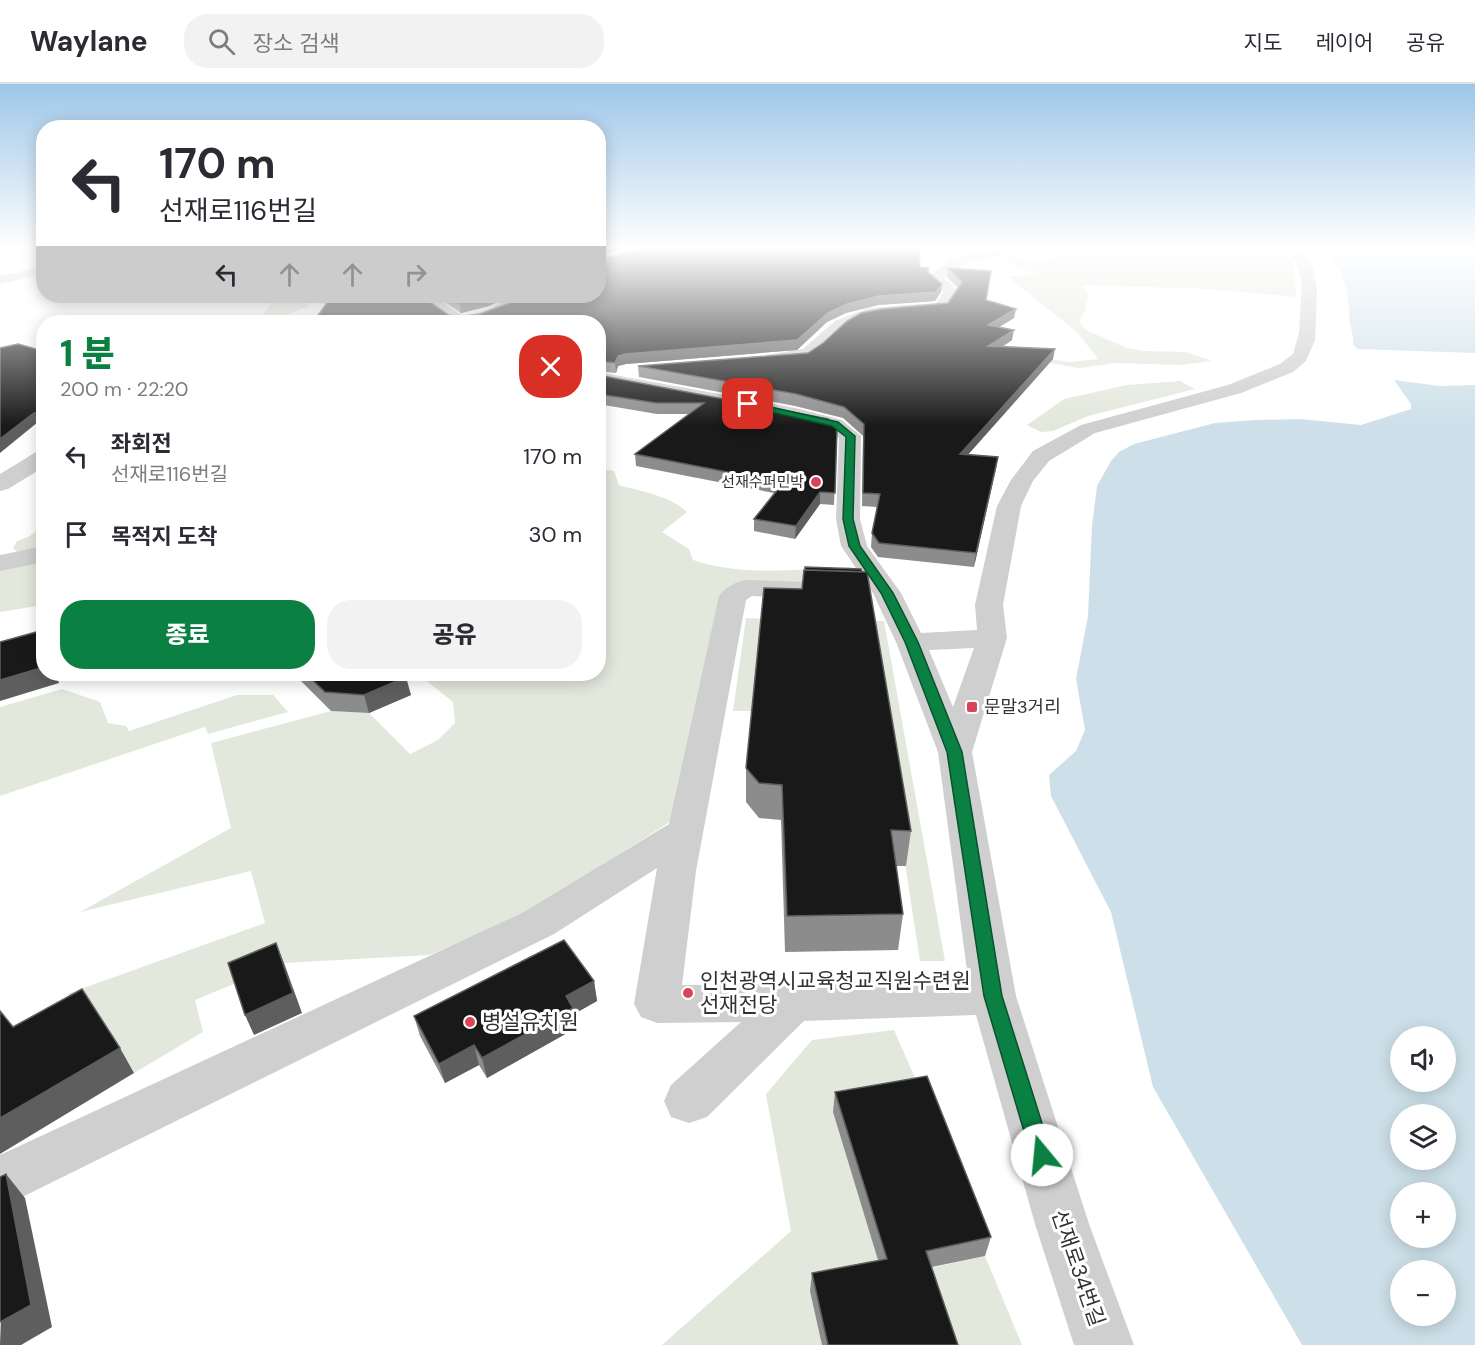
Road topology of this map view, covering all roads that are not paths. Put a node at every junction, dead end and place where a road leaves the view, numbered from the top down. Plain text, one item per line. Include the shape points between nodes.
1 (502, 308) edge
2 (927, 308) edge
3 (1310, 308) edge
4 (483, 315) edge
5 (752, 361) edge
6 (641, 369) edge
7 (606, 378) edge
8 (606, 378) edge
9 (36, 462) edge
10 (0, 484) edge
11 (36, 556) edge
12 (0, 563) edge
13 (887, 593) junction
14 (992, 638) junction
15 (911, 642) junction
16 (955, 752) junction
17 (686, 831) junction
18 (993, 996) junction
19 (792, 1004) junction
20 (689, 1101) dead end
21 (0, 1182) edge
22 (1104, 1345) edge

1 - 4 street
2 - 5 street via 874,311 841,324 801,357
3 - 14 street via 1306,344 1292,366 1255,383 1088,429 1041,456 1022,480 1009,506 991,597
6 - 7 street
8 - 13 street, 선재로34번길 via 835,424 850,436 848,519 854,546
9 - 10 street
11 - 12 street
13 - 15 street, 선재로34번길
13 - 17 street via 746,588 733,596
14 - 15 street
14 - 16 street
15 - 16 street, 선재로34번길
16 - 18 street, 선재로34번길
17 - 19 street via 676,871 657,1004
17 - 21 street via 539,923
18 - 19 street
18 - 22 street, 선재로34번길 via 1062,1224
19 - 20 street

